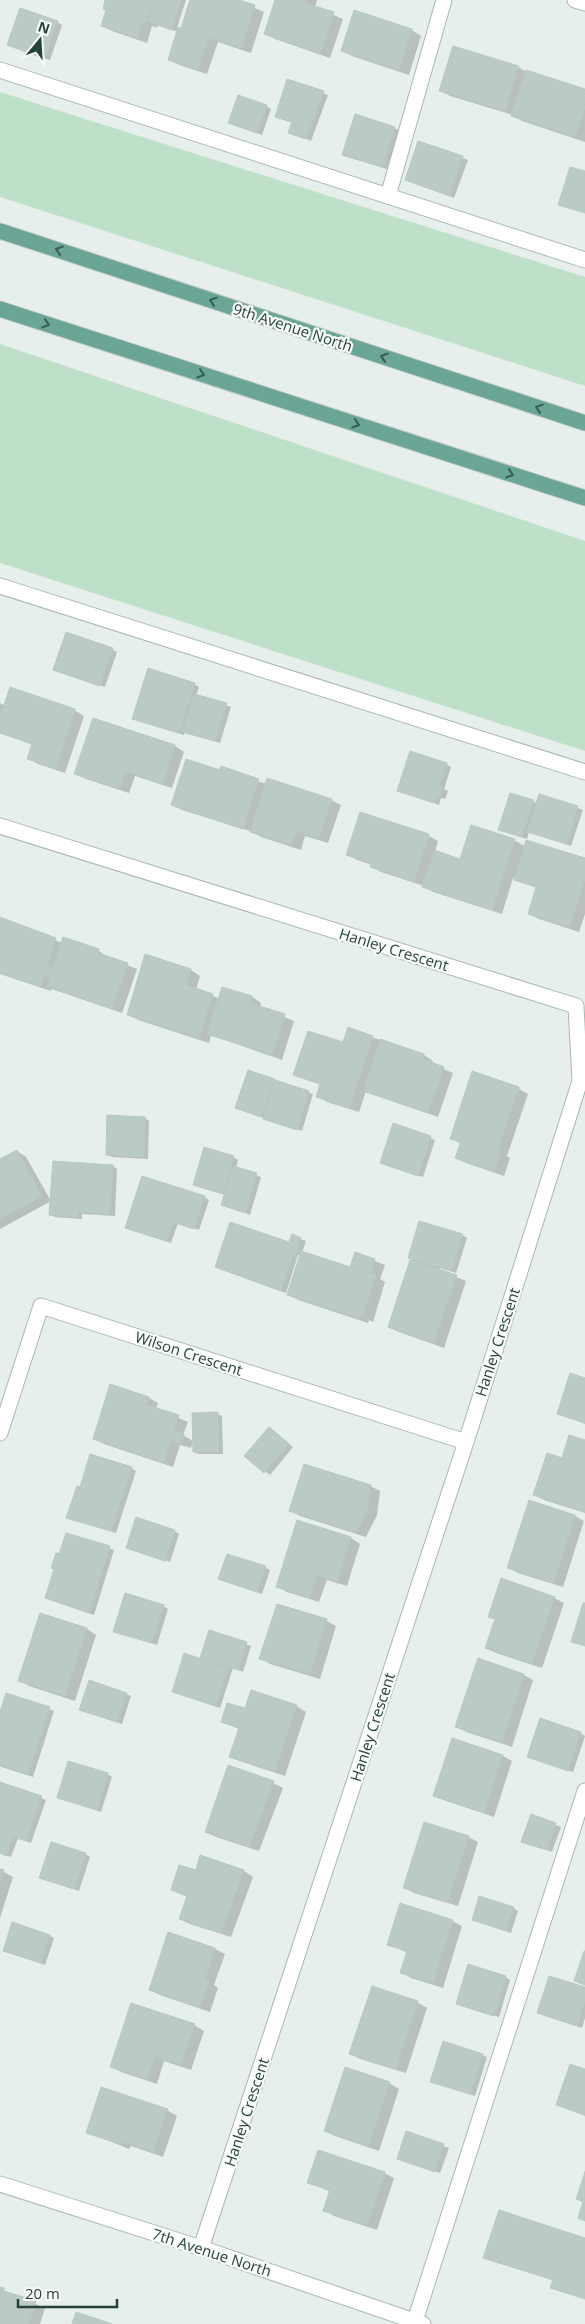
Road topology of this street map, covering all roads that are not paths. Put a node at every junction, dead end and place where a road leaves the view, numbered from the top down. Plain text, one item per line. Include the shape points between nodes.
1 (444, 0) edge
2 (574, 0) edge
3 (585, 3) edge
4 (0, 70) edge
5 (388, 196) junction
6 (0, 231) edge
7 (585, 260) edge
8 (0, 309) edge
9 (585, 423) edge
10 (585, 498) edge
11 (0, 586) edge
12 (585, 772) edge
13 (0, 826) edge
14 (0, 1433) edge
15 (466, 1442) junction
16 (585, 1791) edge
17 (0, 2184) edge
18 (201, 2248) junction
19 (418, 2323) edge

1 - 5 street
2 - 3 street
4 - 5 street
5 - 7 street
9 -> 6 main road, 9th Avenue North
8 -> 10 main road
11 - 12 street
13 - 15 street, Hanley Crescent via 576,1006 580,1081
14 - 15 street, Wilson Crescent via 41,1306
15 - 18 street, Hanley Crescent
16 - 19 street
17 - 18 street, 7th Avenue North
18 - 19 street, 7th Avenue North

